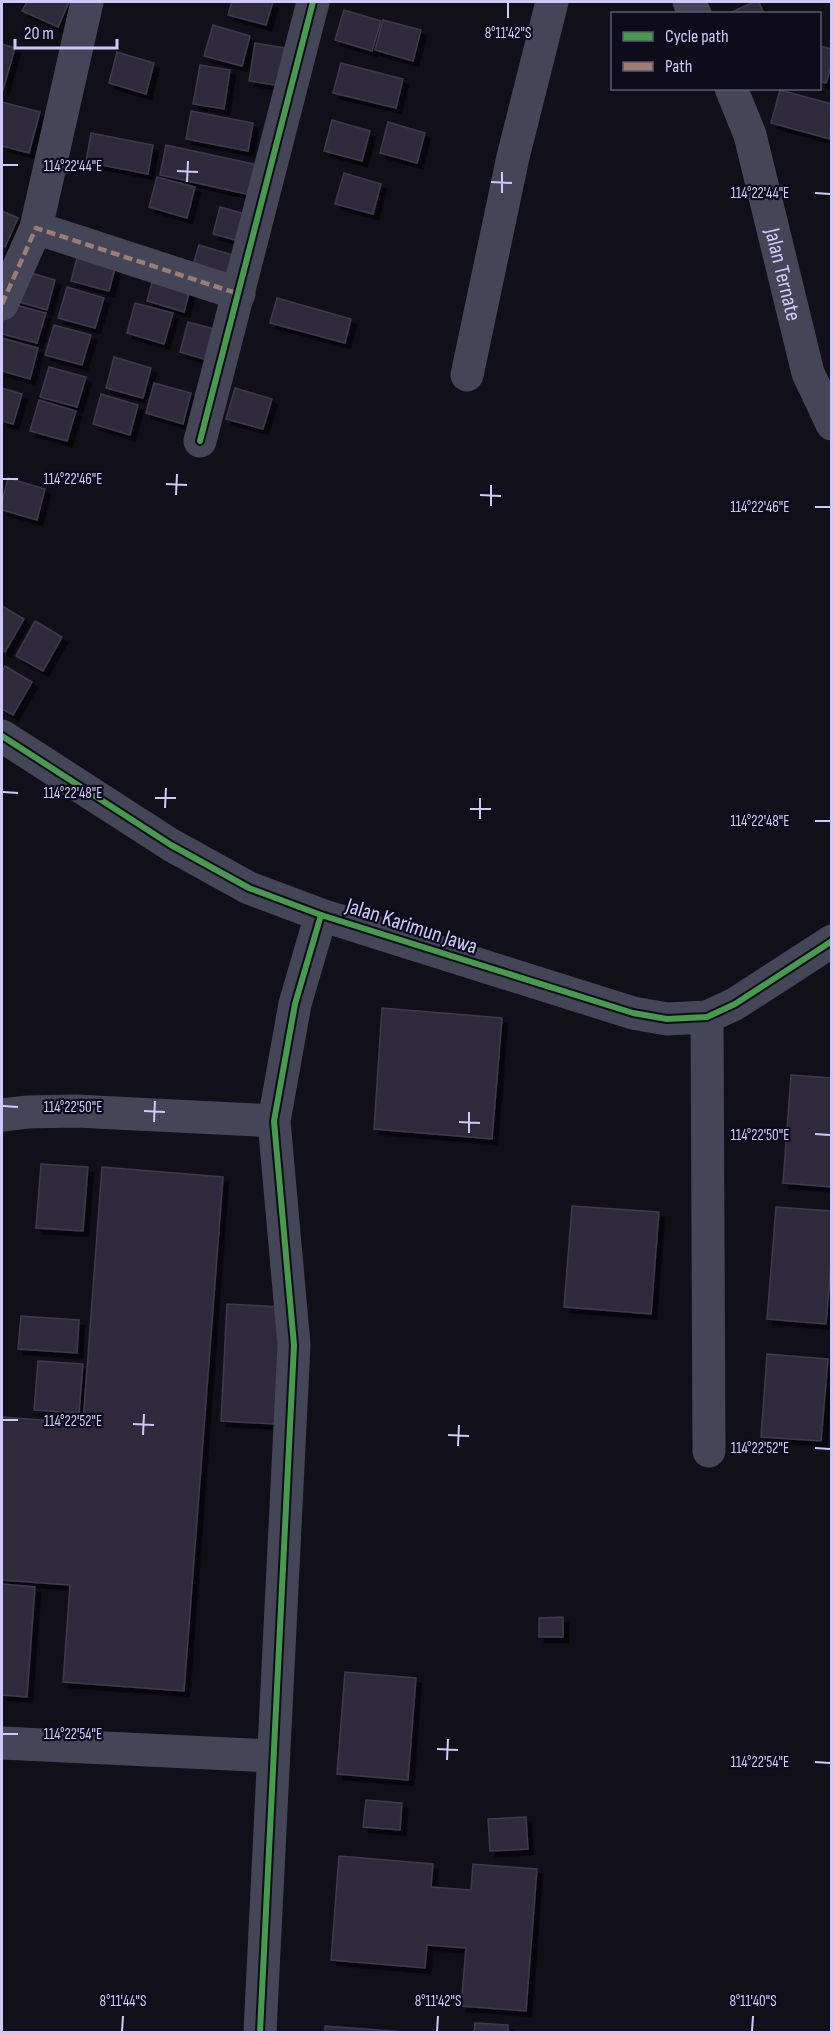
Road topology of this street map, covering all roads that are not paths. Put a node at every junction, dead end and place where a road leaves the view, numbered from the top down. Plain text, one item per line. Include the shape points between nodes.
1 (87, 2) edge
2 (313, 2) edge
3 (552, 2) edge
4 (732, 90) edge
5 (36, 228) junction
6 (239, 294) junction
7 (2, 304) edge
8 (467, 375) dead end
9 (831, 424) edge
10 (200, 441) dead end
11 (2, 736) edge
12 (321, 915) junction
13 (831, 942) edge
14 (707, 1017) junction
15 (2, 1115) edge
16 (274, 1121) junction
17 (709, 1451) dead end
18 (2, 1743) edge
19 (273, 1756) junction
20 (260, 2032) edge

1 - 5 street
2 - 6 street
3 - 8 street via 513,157
4 - 9 street, Jalan Ternate via 752,145 808,373
5 - 6 street
5 - 7 street
6 - 10 street
11 - 12 street, Jalan Karimun Jawa via 171,845 249,888
12 - 14 street, Jalan Karimun Jawa via 633,1013 667,1019
12 - 16 street via 295,1004
13 - 14 street, Jalan Karimun Jawa via 735,1004
14 - 17 street
15 - 16 street via 76,1111
16 - 19 street via 294,1345
18 - 19 street
19 - 20 street

